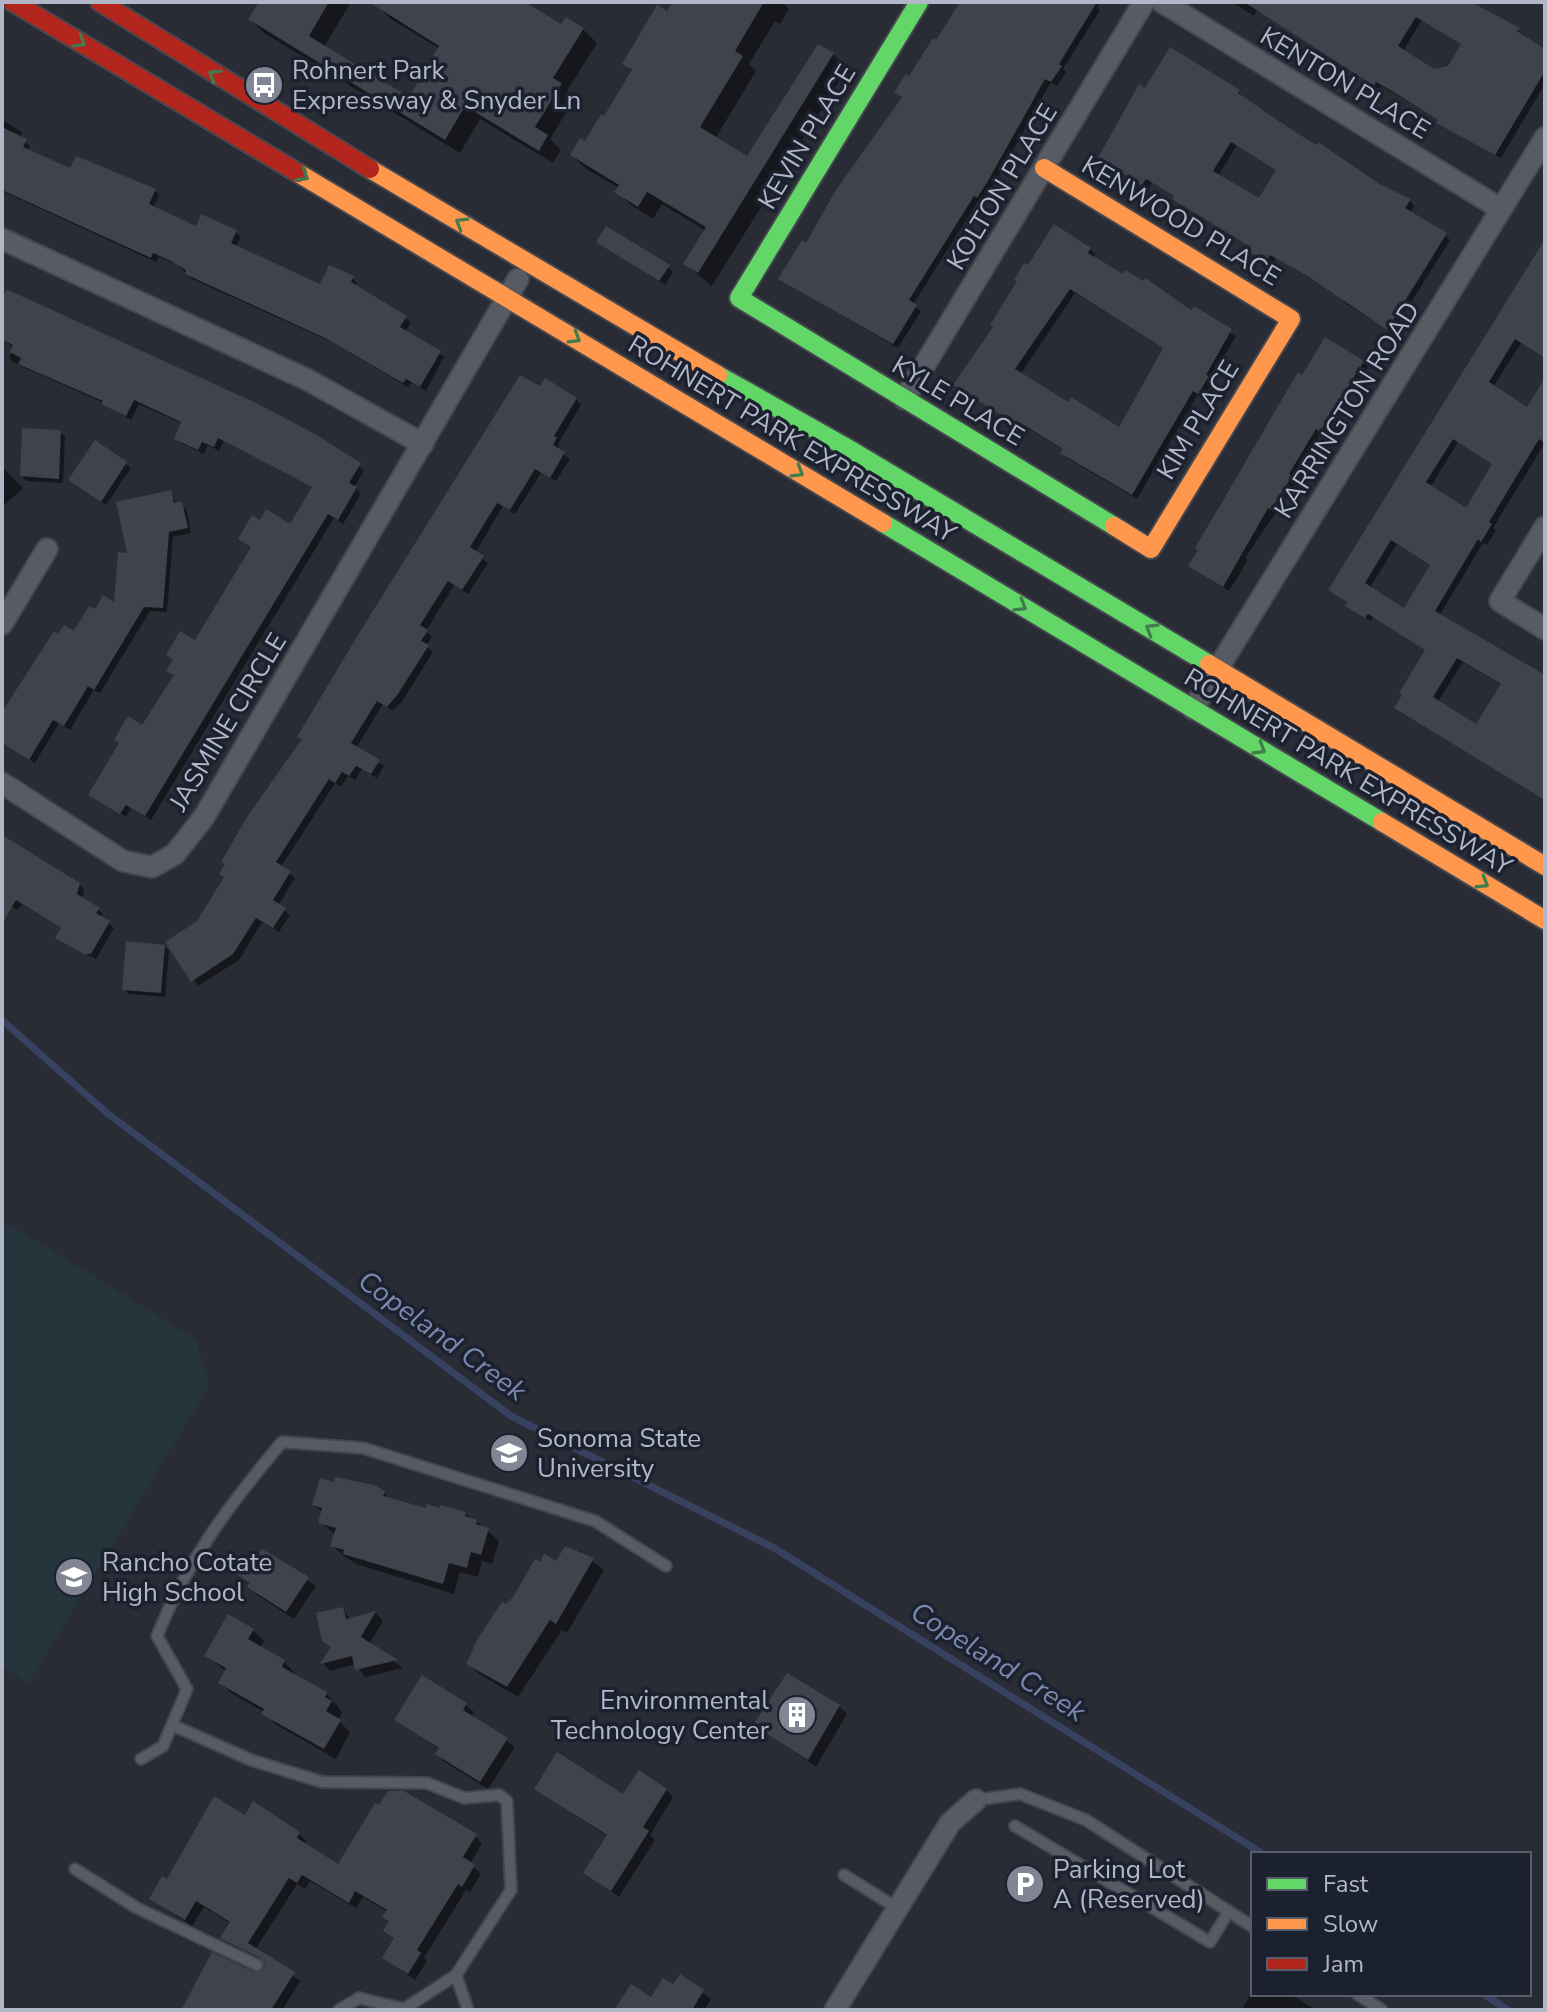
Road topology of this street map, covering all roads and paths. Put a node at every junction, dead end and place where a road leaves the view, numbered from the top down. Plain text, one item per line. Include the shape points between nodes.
1 (13, 2) edge
2 (100, 2) edge
3 (919, 2) edge
4 (1144, 2) edge
5 (1162, 2) edge
6 (1545, 138) edge
7 (1044, 168) junction
8 (1501, 209) junction
9 (2, 239) edge
10 (518, 279) dead end
11 (508, 298) junction
12 (739, 298) joint
13 (1291, 319) joint
14 (904, 399) junction
15 (423, 444) junction
16 (1545, 527) edge
17 (47, 549) dead end
18 (1151, 549) joint
19 (2, 624) edge
20 (1545, 629) edge
21 (1218, 669) junction
22 (1193, 709) junction
23 (2, 783) edge
24 (1545, 866) edge
25 (1545, 920) edge
26 (666, 1566) dead end
27 (172, 1725) junction
28 (141, 1759) dead end
29 (976, 1800) joint
30 (1015, 1826) dead end
31 (75, 1869) dead end
32 (844, 1875) dead end
33 (897, 1908) junction
34 (1229, 1911) junction
35 (1251, 1926) edge
36 (257, 1965) dead end
37 (456, 1975) junction
38 (1360, 1996) edge
39 (339, 2010) edge
40 (404, 2010) edge
41 (468, 2010) edge
42 (835, 2010) edge
43 (1382, 2010) edge

1 -> 11 main road, ROHNERT PARK EXPRESSWAY
21 -> 2 main road, ROHNERT PARK EXPRESSWAY via 307,132
3 - 12 main road, KEVIN PLACE
4 - 7 street, KOLTON PLACE
5 - 8 street, KENTON PLACE
6 - 8 street, KARRINGTON ROAD
7 - 13 main road, KENWOOD PLACE
7 - 14 street, KOLTON PLACE
8 - 21 street, KARRINGTON ROAD
9 - 15 street via 308,380
10 - 11 street, JASMINE CIRCLE
11 - 15 street, JASMINE CIRCLE
11 -> 22 main road, ROHNERT PARK EXPRESSWAY
12 - 14 main road, KYLE PLACE
13 - 18 main road, KIM PLACE
14 - 18 main road, KYLE PLACE
15 - 23 street, JASMINE CIRCLE via 204,817 175,854 152,867 123,861
16 - 20 street via 1500,601
17 - 19 street
21 - 22 street, KARRINGTON ROAD
21 - 24 main road, ROHNERT PARK EXPRESSWAY
22 -> 25 main road, ROHNERT PARK EXPRESSWAY
26 - 27 lane via 595,1521 363,1448 282,1442 225,1509 175,1590 157,1636 187,1689
27 - 28 lane via 163,1746
27 - 37 lane via 251,1760 322,1782 427,1783 464,1798 499,1795 507,1801 511,1890
29 - 33 street via 950,1823
29 - 34 lane via 1020,1794 1086,1820
30 - 34 lane via 1210,1942
31 - 36 lane via 137,1908
32 - 33 lane
33 - 42 street
34 - 35 lane
37 - 40 lane
37 - 41 lane
38 - 43 lane
39 - 40 lane via 359,1998

